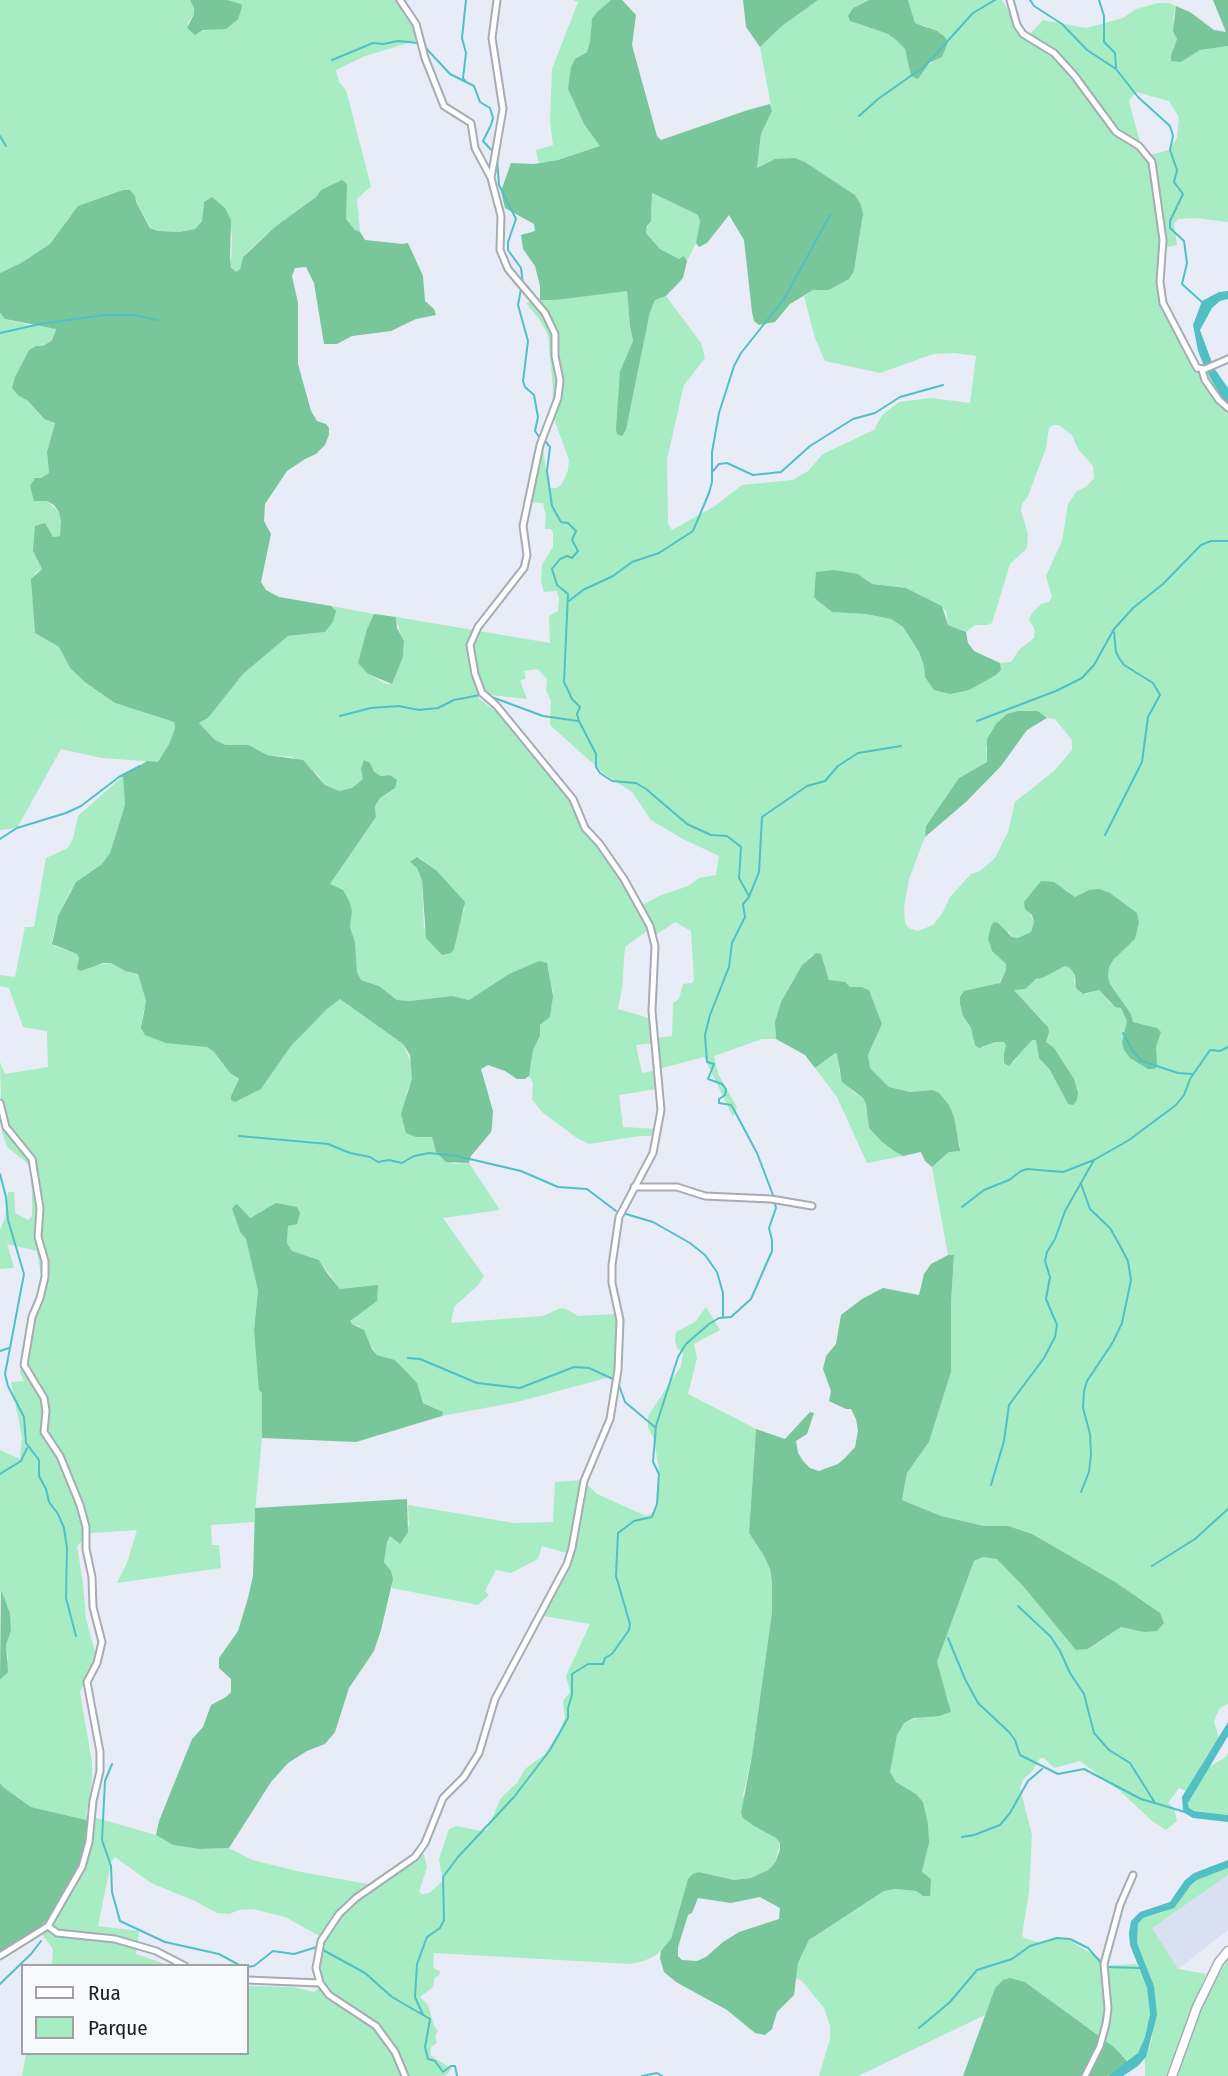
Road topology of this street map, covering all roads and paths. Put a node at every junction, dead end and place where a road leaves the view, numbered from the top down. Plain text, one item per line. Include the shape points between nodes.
1 (400, 0) edge
2 (497, 0) edge
3 (1010, 0) edge
4 (491, 178) junction
5 (1228, 359) edge
6 (1204, 370) junction
7 (1228, 408) edge
8 (0, 1103) edge
9 (634, 1187) junction
10 (812, 1206) dead end
11 (1133, 1875) dead end
12 (48, 1926) junction
13 (1228, 1951) edge
14 (0, 1956) edge
15 (181, 1964) edge
16 (248, 1980) edge
17 (320, 1983) junction
18 (405, 2076) edge
19 (1085, 2076) edge
20 (1172, 2076) edge

1 - 4 street via 416,24 444,106 471,123 475,148
2 - 4 street via 492,38 503,109
3 - 6 street via 1023,34 1054,53 1115,132 1139,146 1152,162 1163,240 1163,303 1187,352 1197,368
4 - 9 street via 501,216 499,250 555,334 559,380 523,526 524,568 478,627 470,645 482,693 573,799 585,828 624,879 650,926 655,946 652,1011 661,1111 653,1153
5 - 6 street
6 - 7 street via 1205,380
8 - 12 street via 6,1127 32,1159 40,1208 38,1237 44,1278 23,1365 44,1398 44,1432 60,1456 83,1516 93,1607 102,1642 87,1682 100,1752 89,1842 82,1867
9 - 10 street via 677,1187 705,1196
9 - 17 street via 620,1217 612,1265 620,1320 610,1419 584,1481 567,1564 495,1699 479,1753 443,1798 425,1843 415,1857 339,1914 321,1941 316,1968
11 - 19 street via 1104,1964 1108,2008 1100,2046
12 - 14 street
12 - 15 street via 57,1933 115,1939
13 - 20 main road via 1197,2007
16 - 17 street
17 - 18 street via 328,1995 376,2026

